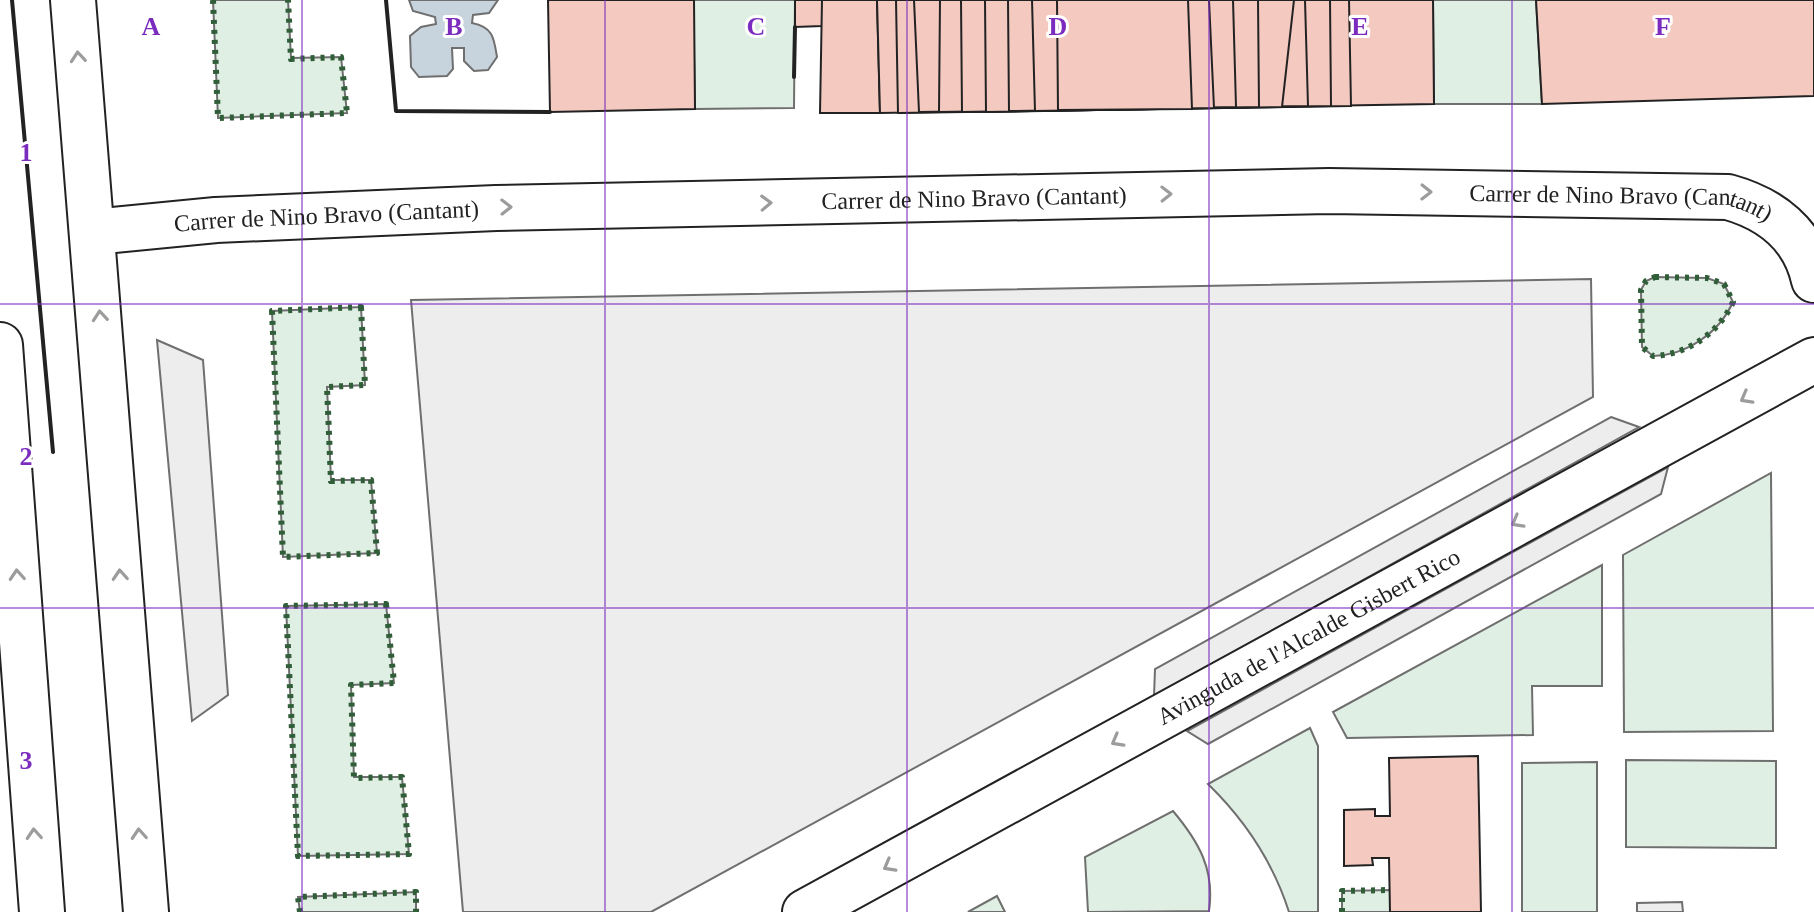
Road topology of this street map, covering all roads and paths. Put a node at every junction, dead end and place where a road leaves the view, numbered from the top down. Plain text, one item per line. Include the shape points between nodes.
1 (73, 0) edge
2 (93, 232) junction
3 (1814, 280) edge
4 (0, 345) edge
5 (1814, 360) edge
6 (42, 912) edge
7 (146, 912) edge
8 (805, 912) edge

2 -> 1 main road
2 -> 3 main road, Carrer de Nino Bravo (Cantant) via 216,220 496,208 1329,191 1728,197 1776,217 1799,242
7 -> 2 main road
6 -> 4 main road
5 -> 8 main road, Avinguda de l'Alcalde Gisbert Rico

